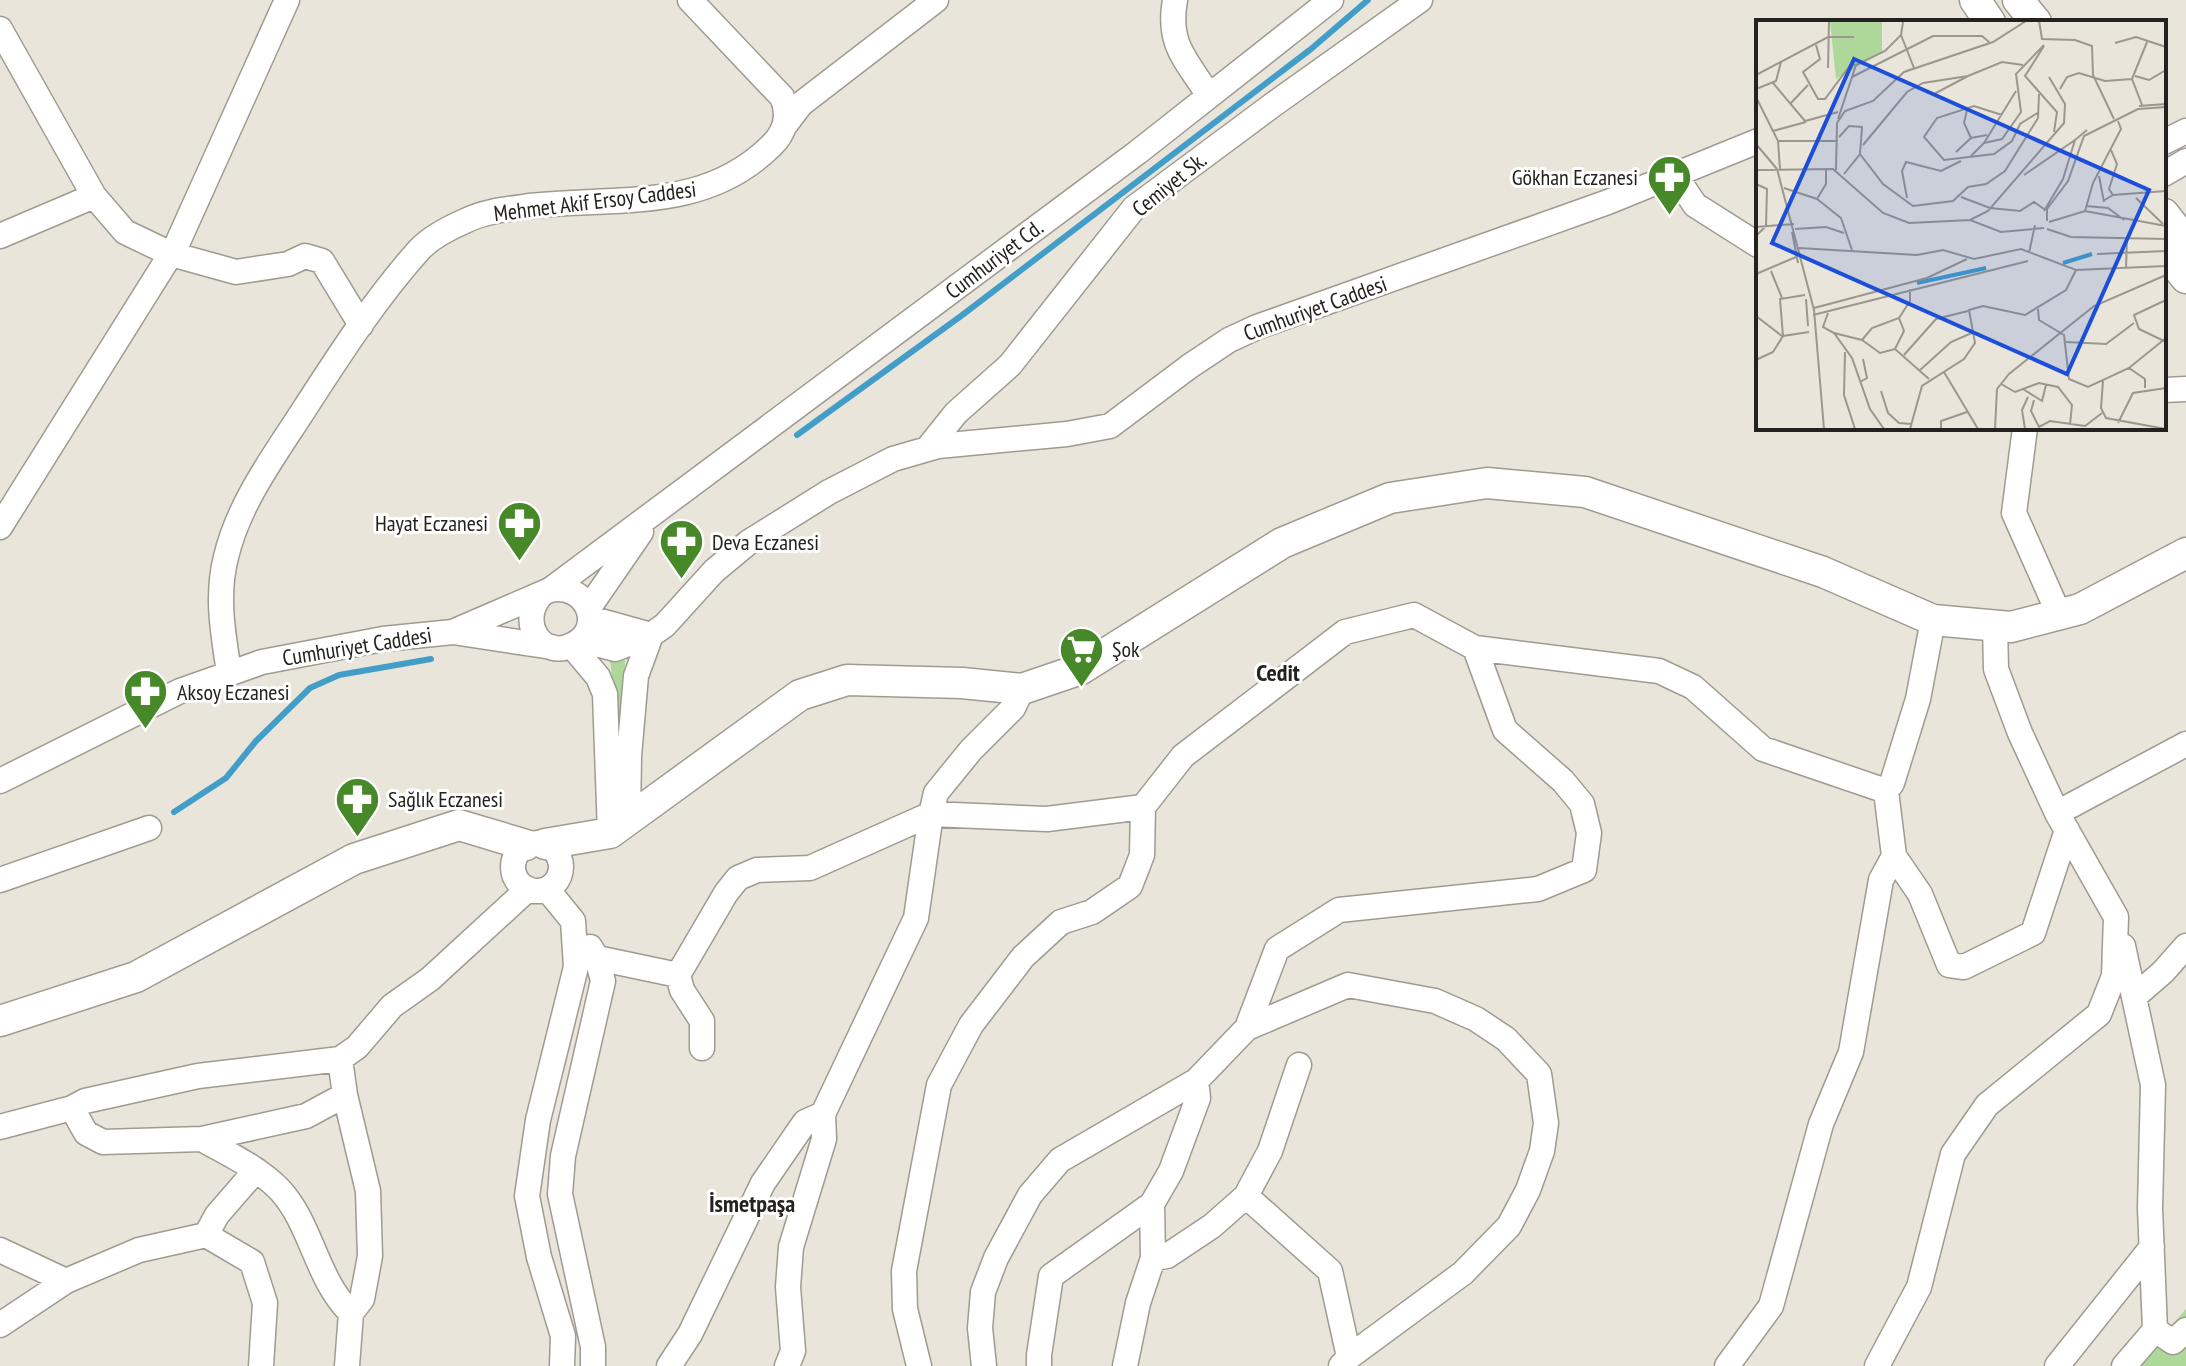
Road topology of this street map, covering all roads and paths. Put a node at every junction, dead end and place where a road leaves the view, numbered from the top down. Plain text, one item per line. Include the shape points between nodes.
1 (287, 0) edge
2 (936, 0) edge
3 (1175, 0) edge
4 (1331, 0) edge
5 (1420, 0) edge
6 (1975, 0) edge
7 (691, 1) edge
8 (1989, 20) edge
9 (0, 29) edge
10 (1209, 96) junction
11 (785, 125) junction
12 (2186, 131) edge
13 (2166, 141) edge
14 (1756, 142) edge
15 (2186, 161) edge
16 (2166, 173) edge
17 (1675, 175) junction
18 (94, 196) junction
19 (2166, 217) edge
20 (0, 236) edge
21 (2186, 242) edge
22 (1756, 244) edge
23 (2166, 253) edge
24 (171, 254) junction
25 (2186, 278) edge
26 (361, 325) junction
27 (2186, 389) edge
28 (2166, 390) edge
29 (2025, 430) edge
30 (928, 448) junction
31 (654, 513) junction
32 (0, 527) edge
33 (2186, 531) edge
34 (2186, 553) edge
35 (546, 593) junction
36 (2054, 603) junction
37 (1933, 620) junction
38 (2003, 626) junction
39 (453, 632) junction
40 (576, 632) junction
41 (651, 635) junction
42 (1475, 648) junction
43 (229, 672) junction
44 (1022, 689) junction
45 (2186, 744) edge
46 (0, 781) edge
47 (1886, 791) junction
48 (1143, 807) junction
49 (931, 814) junction
50 (2062, 822) junction
51 (619, 827) junction
52 (149, 828) dead end
53 (536, 845) junction
54 (1894, 856) junction
55 (0, 880) edge
56 (537, 889) junction
57 (2116, 917) junction
58 (573, 921) junction
59 (2186, 946) edge
60 (597, 958) junction
61 (678, 975) junction
62 (2134, 997) junction
63 (2, 1013) edge
64 (1247, 1028) junction
65 (702, 1048) dead end
66 (340, 1059) junction
67 (1299, 1065) dead end
68 (1196, 1081) junction
69 (345, 1095) junction
70 (72, 1108) junction
71 (823, 1114) junction
72 (0, 1127) edge
73 (202, 1139) junction
74 (256, 1170) junction
75 (1246, 1196) junction
76 (1152, 1204) junction
77 (206, 1235) junction
78 (2152, 1247) junction
79 (0, 1250) edge
80 (1153, 1258) junction
81 (66, 1281) junction
82 (351, 1313) junction
83 (0, 1325) edge
84 (2155, 1330) junction
85 (2186, 1330) edge
86 (1345, 1361) edge
87 (261, 1366) edge
88 (347, 1366) edge
89 (562, 1366) edge
90 (593, 1366) edge
91 (669, 1366) edge
92 (787, 1366) edge
93 (919, 1366) edge
94 (984, 1366) edge
95 (1039, 1366) edge
96 (1125, 1366) edge
97 (1727, 1366) edge
98 (1877, 1366) edge
99 (2057, 1366) edge
100 (2124, 1366) edge

1 - 24 street
2 - 11 street, Mehmet Akif Ersoy Caddesi via 801,104
3 - 10 street via 1174,40
4 - 10 street, Cumhuriyet Cd.
5 - 30 street, Cemiyet Sk. via 1134,208 1010,365 956,413
6 - 8 main road
7 - 11 street via 782,97
9 - 18 street
10 - 31 street, Cumhuriyet Cd.
11 - 26 street, Mehmet Akif Ersoy Caddesi via 761,156 710,187 656,198 515,208 469,219 421,248
12 - 13 street
14 - 17 street, Cumhuriyet Caddesi
15 - 16 street
17 - 22 street via 1695,205
17 - 30 street, Cumhuriyet Caddesi via 1257,327 1190,366 1110,426
18 - 20 street
18 - 24 street via 125,232
19 - 21 main road
23 - 25 main road
24 - 26 street via 236,272 305,256 322,261
24 - 32 street
26 - 43 street, Mehmet Akif Ersoy Caddesi via 240,516 226,554 220,598
27 - 28 street
29 - 36 street via 2014,513
30 - 41 street, Cumhuriyet Caddesi via 863,474 749,542
31 - 35 street, Cumhuriyet Cd.
31 - 40 street
33 - 36 main road
34 - 38 main road via 2080,609
35 - 39 street, Cumhuriyet Caddesi
35 - 40 street via 559,589 584,601
35 - 40 street via 532,607 530,622 539,640
36 - 38 main road
37 - 38 main road
37 - 44 main road via 1823,572 1585,492 1487,483 1390,498 1282,543 1081,669
37 - 47 street via 1918,699
38 - 50 street via 1996,669
39 - 40 street, Cumhuriyet Caddesi
39 - 43 street, Cumhuriyet Caddesi via 329,649
40 - 41 street, Cumhuriyet Caddesi via 615,649
40 - 51 street via 605,694
41 - 51 street via 636,676
42 - 47 street via 1659,671 1693,687 1763,749
42 - 48 street via 1414,615 1345,632 1183,756
42 - 64 street via 1505,730 1582,804 1589,833 1584,870 1538,889 1339,910 1277,949
43 - 46 street, Cumhuriyet Caddesi
44 - 49 street via 1013,708 936,793
44 - 51 main road via 847,680 800,695
45 - 50 street
47 - 54 street
48 - 49 street via 1047,819
48 - 93 street via 1142,855 1130,886 1092,912 1061,922 1023,957 971,1025 939,1085 904,1271 905,1309
49 - 61 street via 810,868 757,870 738,878
49 - 71 street via 916,918
50 - 54 street via 2033,933 1964,967 1949,965 1920,894
50 - 57 street
51 - 53 main road
52 - 55 street
53 - 56 street via 559,857 561,866 559,875
53 - 56 street via 519,851 512,868 520,885
53 - 63 main road via 459,825 354,859 136,977
54 - 97 street via 1881,880 1851,1052 1821,1124 1771,1306
56 - 58 street
56 - 66 street via 392,1006
57 - 62 street
57 - 98 street via 2114,976 2099,1014 1987,1105 1953,1154 1919,1287
58 - 60 street
58 - 89 street via 576,967 538,1120 527,1196 563,1336
59 - 62 street
60 - 61 street
60 - 90 street via 603,981 563,1156 560,1194
61 - 65 street via 702,1021
62 - 78 street via 2153,1085
64 - 68 street
64 - 86 street via 1348,985 1435,1001 1476,1019 1506,1039 1539,1074 1546,1123 1542,1151 1509,1226 1463,1273
66 - 69 street
66 - 70 street via 198,1076
67 - 75 street via 1270,1151
68 - 76 street via 1198,1098 1171,1171
68 - 94 street via 1060,1160 1030,1195 983,1292
69 - 73 street via 306,1116
69 - 82 street via 368,1191 370,1256 362,1299
70 - 72 street
70 - 73 street via 86,1133 103,1142
71 - 91 street via 805,1122 763,1183 690,1334
71 - 92 street via 824,1139 791,1247 793,1351
73 - 74 street
74 - 77 street
74 - 82 street via 294,1211 336,1298
75 - 80 street via 1212,1226 1167,1256
75 - 86 street via 1330,1271
76 - 80 street
76 - 95 street via 1051,1276
77 - 81 street via 139,1250
77 - 87 street via 252,1262 265,1303
78 - 84 street
78 - 99 street
79 - 81 street
80 - 96 street
81 - 83 street
82 - 88 street
84 - 85 street via 2173,1342
84 - 100 street

